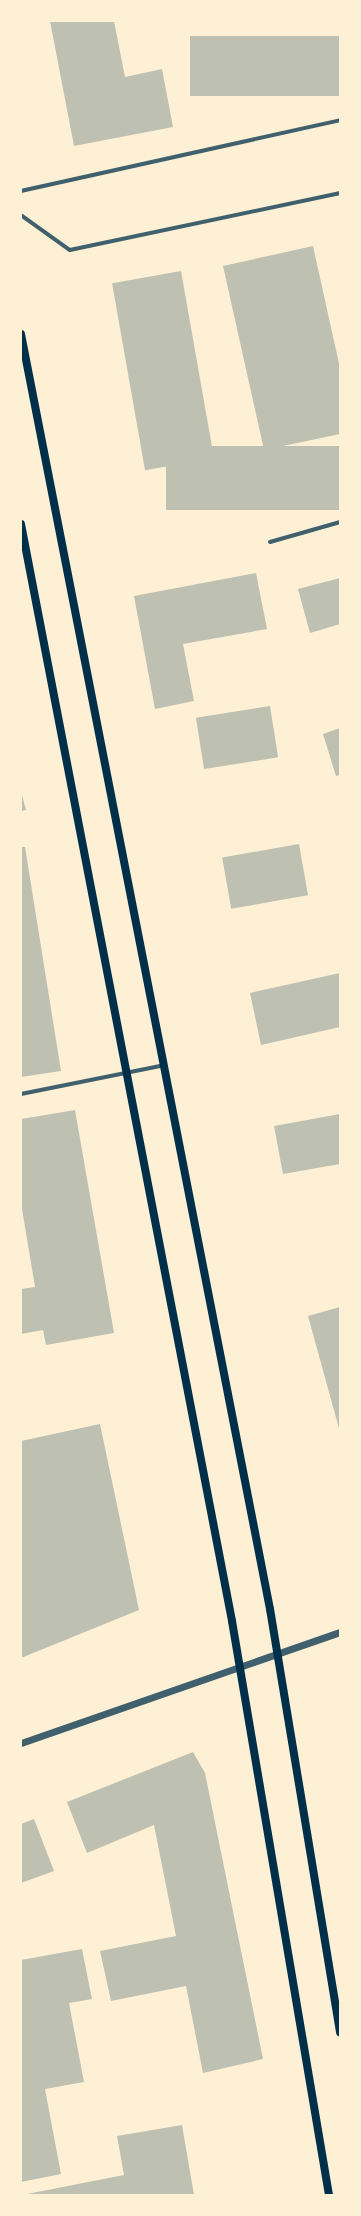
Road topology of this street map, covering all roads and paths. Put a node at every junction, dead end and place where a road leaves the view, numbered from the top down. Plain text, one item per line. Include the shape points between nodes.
1 (340, 120) edge
2 (21, 191) edge
3 (340, 193) edge
4 (21, 215) edge
5 (21, 334) edge
6 (340, 522) edge
7 (21, 524) edge
8 (270, 542) dead end
9 (165, 1064) junction
10 (127, 1072) junction
11 (21, 1094) edge
12 (340, 1632) edge
13 (277, 1652) junction
14 (240, 1665) junction
15 (21, 1743) edge
16 (340, 2032) edge
17 (329, 2195) edge

1 - 2 street
3 - 4 street via 70,250
5 - 9 main road
6 - 8 street
7 - 10 main road
9 - 10 street
9 - 13 main road
10 - 11 street
10 - 14 main road
12 - 13 street
13 - 14 street
13 - 16 main road
14 - 15 street
14 - 17 main road

